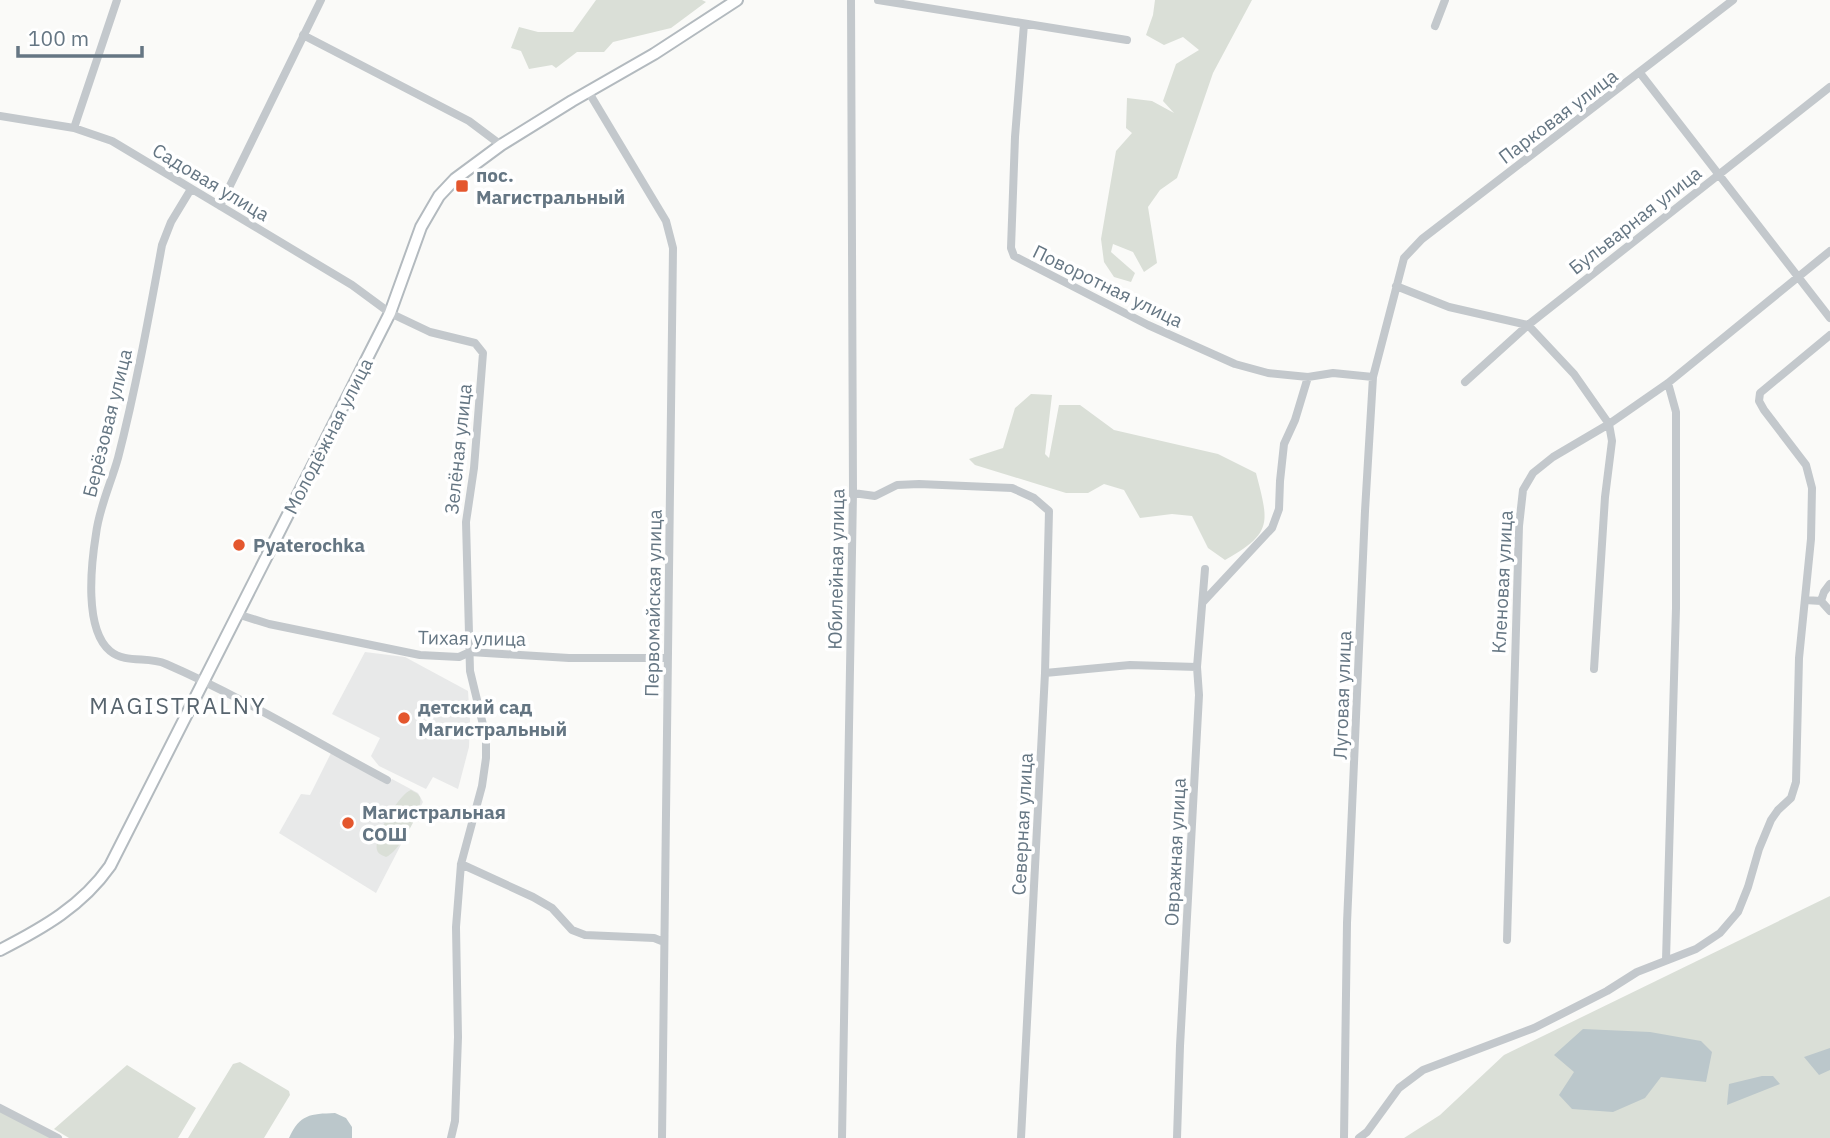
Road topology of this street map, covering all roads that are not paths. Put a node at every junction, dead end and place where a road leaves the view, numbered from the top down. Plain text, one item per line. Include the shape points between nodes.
1 (117, 0) edge
2 (321, 0) edge
3 (737, 0) edge
4 (851, 0) edge
5 (878, 0) edge
6 (1445, 0) edge
7 (1733, 0) edge
8 (1024, 24) junction
9 (1436, 26) dead end
10 (303, 36) junction
11 (1127, 40) dead end
12 (1640, 73) junction
13 (1830, 87) edge
14 (588, 91) junction
15 (0, 116) edge
16 (75, 128) junction
17 (501, 145) junction
18 (1719, 173) junction
19 (191, 188) junction
20 (220, 206) junction
21 (1830, 251) edge
22 (1404, 258) joint
23 (1798, 277) junction
24 (1396, 286) junction
25 (390, 313) junction
26 (1830, 318) edge
27 (1528, 325) junction
28 (1830, 335) edge
29 (1308, 377) junction
30 (1373, 377) junction
31 (1465, 382) dead end
32 (1668, 383) junction
33 (1609, 424) junction
34 (853, 493) junction
35 (1205, 569) dead end
36 (1830, 584) edge
37 (1805, 600) junction
38 (1821, 601) junction
39 (1203, 602) junction
40 (1830, 611) edge
41 (237, 614) junction
42 (470, 652) junction
43 (668, 658) junction
44 (1197, 667) junction
45 (1594, 669) dead end
46 (1045, 673) junction
47 (204, 681) junction
48 (387, 780) dead end
49 (461, 864) junction
50 (1507, 940) dead end
51 (664, 942) junction
52 (0, 950) edge
53 (1666, 960) junction
54 (0, 1108) edge
55 (58, 1138) edge
56 (451, 1138) edge
57 (662, 1138) edge
58 (842, 1138) edge
59 (1021, 1138) edge
60 (1177, 1138) edge
61 (1344, 1138) edge
62 (1359, 1138) edge

1 - 16 street
2 - 10 street
3 - 14 street, Молодёжная улица
4 - 34 street, Юбилейная улица
5 - 8 street
6 - 9 street
7 - 12 street, Парковая улица
8 - 11 street
8 - 29 street, Поворотная улица via 1015,137 1014,256 1235,364
10 - 17 street via 469,121
10 - 20 street
12 - 18 street
12 - 22 street, Парковая улица via 1422,239
13 - 18 street, Бульварная улица
14 - 17 street, Молодёжная улица
14 - 43 street, Первомайская улица via 666,222 672,241
15 - 16 street, Садовая улица
16 - 19 street, Садовая улица via 112,141
17 - 25 street, Молодёжная улица via 455,179 430,209
18 - 23 street
18 - 27 street, Бульварная улица
19 - 20 street, Садовая улица
19 - 47 street, Берёзовая улица via 162,245 118,457 96,531 91,579 97,632 112,653 125,659 162,662
20 - 25 street, Садовая улица
21 - 23 street, Кленовая улица
22 - 24 street, Луговая улица
23 - 26 street
23 - 32 street, Кленовая улица
24 - 27 street via 1449,307
24 - 30 street, Луговая улица
25 - 41 street, Молодёжная улица
25 - 42 street, Зелёная улица via 430,332 475,343 483,353 466,522
27 - 31 street, Бульварная улица
27 - 33 street via 1574,374
28 - 37 street via 1760,393 1759,401 1809,472 1811,539
29 - 30 street, Поворотная улица via 1333,373
29 - 39 street via 1284,444 1279,509 1272,528
30 - 61 street, Луговая улица via 1347,923
32 - 33 street, Кленовая улица
32 - 53 street via 1676,412 1676,608
33 - 45 street via 1612,441
33 - 50 street, Кленовая улица via 1553,457 1533,473 1523,490
34 - 46 street, Северная улица via 875,496 897,485 919,484 1012,488 1049,511
34 - 58 street, Юбилейная улица
35 - 39 street, Овражная улица
36 - 38 street
37 - 38 street
37 - 53 street via 1796,782 1791,798 1772,820 1738,912 1712,939
38 - 40 street
39 - 44 street, Овражная улица
41 - 42 street, Тихая улица via 420,655 459,657
41 - 47 street, Молодёжная улица
42 - 43 street, Тихая улица
42 - 49 street, Зелёная улица via 486,758
43 - 51 street, Первомайская улица
44 - 46 street via 1130,665
44 - 60 street, Овражная улица
46 - 59 street, Северная улица
47 - 48 street
47 - 52 street, Молодёжная улица via 98,883 51,922
49 - 51 street via 552,908 576,932
49 - 56 street, Зелёная улица
51 - 57 street, Первомайская улица
53 - 62 street via 1534,1028 1423,1070 1399,1088
54 - 55 street

